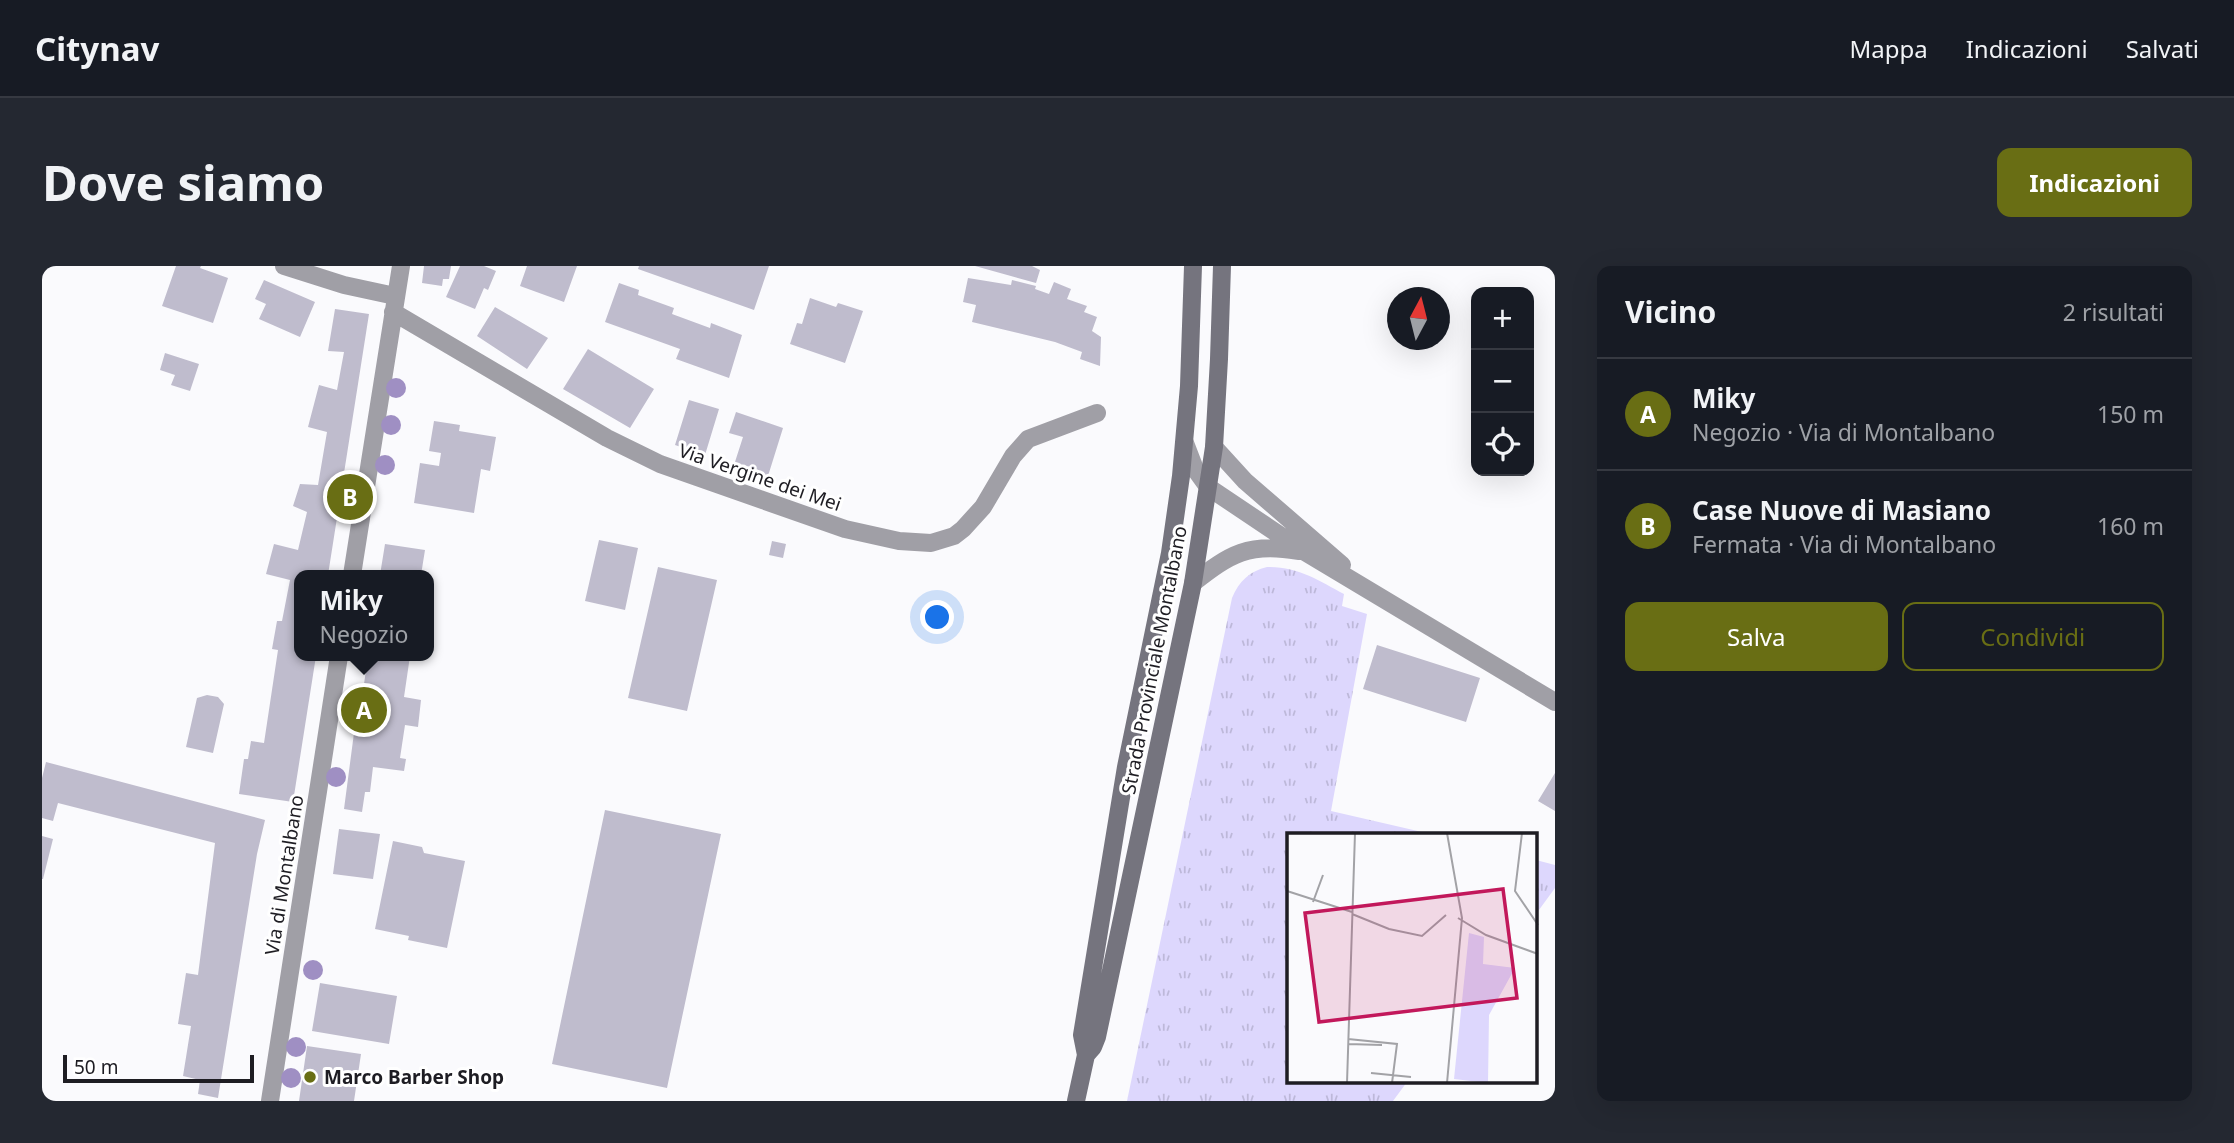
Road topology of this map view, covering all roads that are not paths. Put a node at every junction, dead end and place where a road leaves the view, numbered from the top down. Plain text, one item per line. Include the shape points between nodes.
1 (284, 266) edge
2 (401, 266) edge
3 (1193, 266) edge
4 (1222, 266) edge
5 (394, 304) junction
6 (1097, 412) dead end
7 (1185, 443) junction
8 (1214, 446) junction
9 (1208, 487) junction
10 (1305, 552) junction
11 (353, 570) edge
12 (1193, 583) junction
13 (1382, 599) junction
14 (338, 661) edge
15 (1555, 702) edge
16 (1086, 1055) junction
17 (270, 1101) edge
18 (1076, 1101) edge

1 - 5 street, Via Vergine dei Mei
2 - 5 street
3 - 7 main road, Strada Provinciale Montalbano
4 - 8 main road, Strada Provinciale Montalbano
5 - 6 street, Via Vergine dei Mei via 607,438 660,464 845,529 899,541 931,543 954,536 983,507 1028,439
5 - 11 street
7 - 9 street
7 - 16 main road, Strada Provinciale Montalbano via 1170,553 1129,751 1088,995 1082,1035
8 - 9 main road, Strada Provinciale Montalbano
8 - 13 street via 1252,487
9 - 10 street
9 - 12 main road, Strada Provinciale Montalbano
10 - 12 street via 1265,547 1241,551
10 - 13 street
12 - 16 main road, Strada Provinciale Montalbano via 1097,1037
13 - 15 street
14 - 17 street, Via di Montalbano
16 - 18 main road, Strada Provinciale Montalbano

